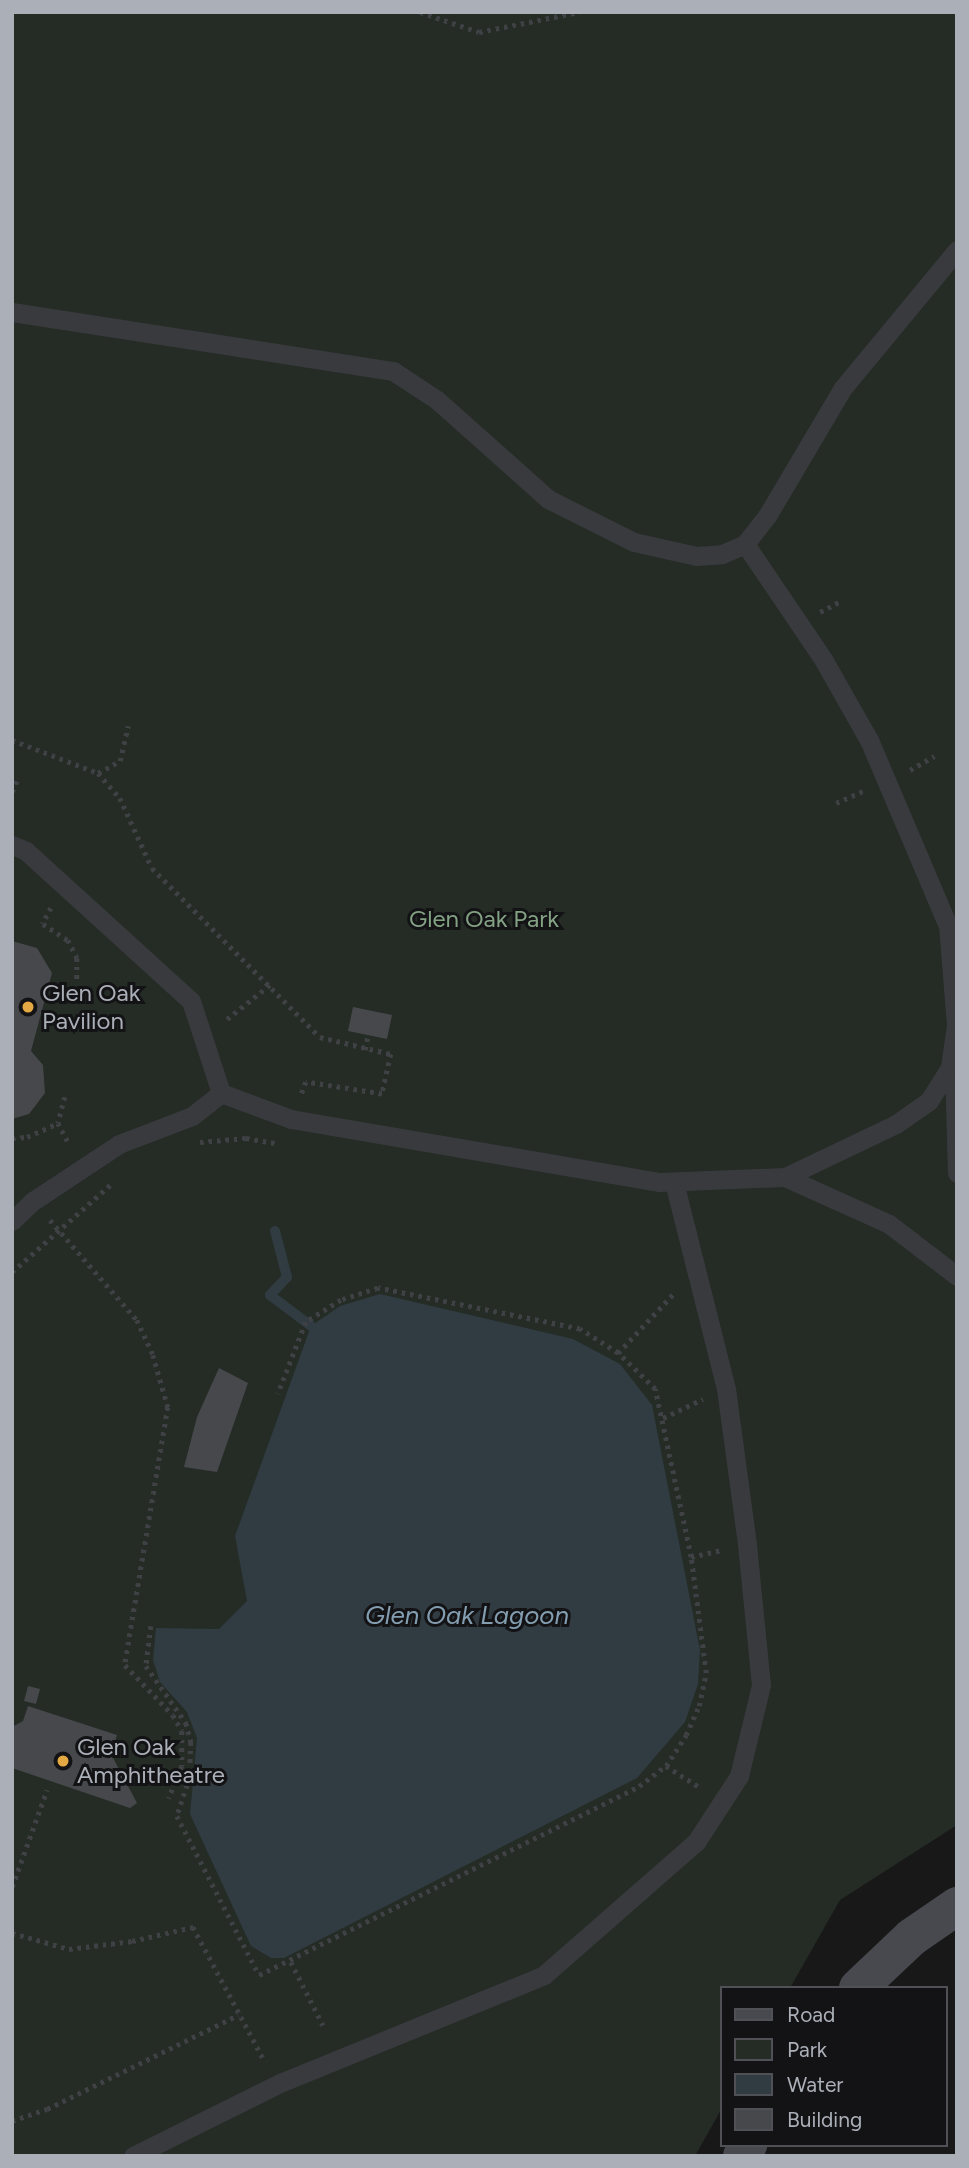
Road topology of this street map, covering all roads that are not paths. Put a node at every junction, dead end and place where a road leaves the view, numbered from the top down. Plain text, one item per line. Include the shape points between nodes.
1 (957, 250) edge
2 (12, 312) edge
3 (745, 544) junction
4 (12, 845) edge
5 (954, 1048) junction
6 (221, 1093) junction
7 (957, 1173) edge
8 (785, 1177) junction
9 (674, 1182) junction
10 (12, 1221) edge
11 (957, 1276) edge
12 (957, 1906) edge
13 (860, 1986) edge
14 (133, 2156) edge

1 - 3 lane via 842,389 767,516
2 - 3 lane via 393,371 437,400 548,499 600,528 666,552 696,556 722,554
3 - 5 lane via 823,659 904,815 948,926 956,1017
4 - 6 lane via 26,851 191,1001
5 - 7 lane
5 - 8 lane via 941,1085 917,1113
6 - 9 lane via 291,1119 583,1172
6 - 10 lane via 191,1116 119,1144 33,1201
8 - 9 lane
8 - 11 lane via 889,1224
9 - 14 lane via 726,1389 761,1685 739,1776 696,1842 544,1975 280,2083
12 - 13 street

